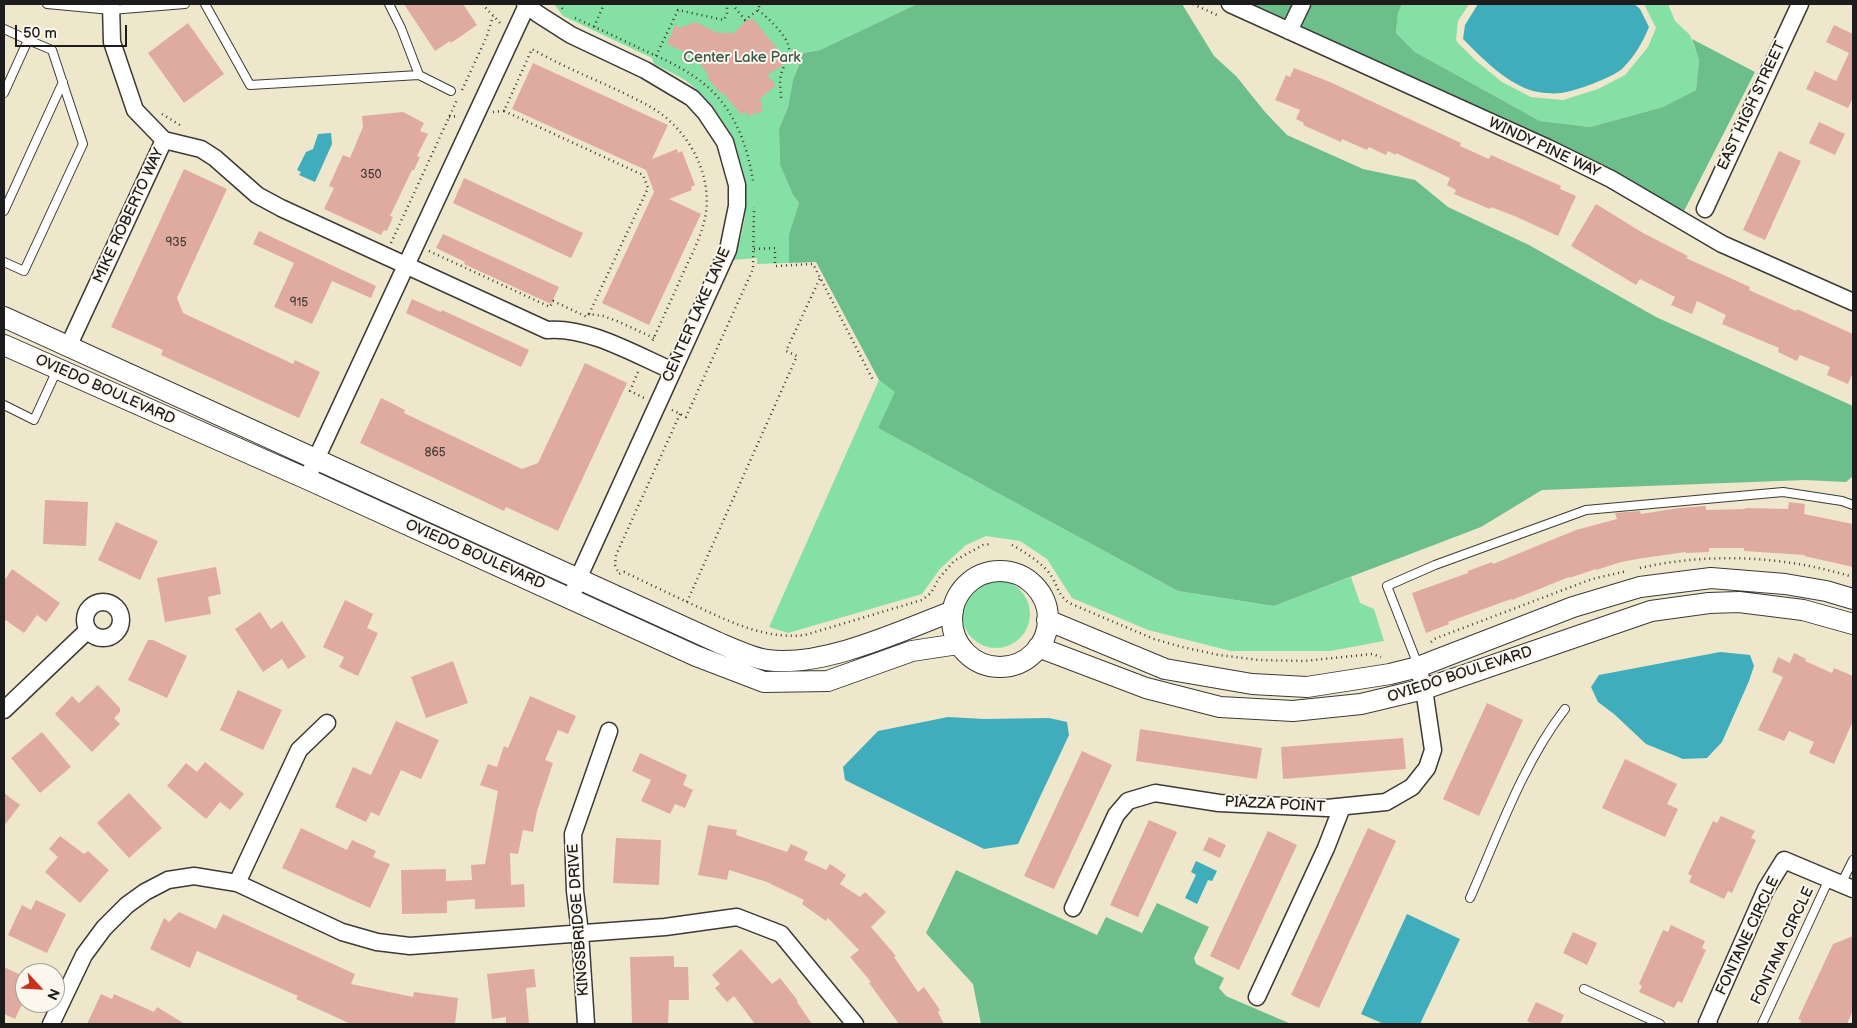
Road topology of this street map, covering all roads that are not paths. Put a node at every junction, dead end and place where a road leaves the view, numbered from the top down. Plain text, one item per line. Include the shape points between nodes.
1 (47, 4) edge
2 (185, 4) edge
3 (204, 4) edge
4 (389, 4) edge
5 (526, 4) edge
6 (1302, 4) edge
7 (1800, 4) edge
8 (111, 7) edge
9 (1225, 10) edge
10 (4, 29) edge
11 (1289, 31) junction
12 (28, 40) junction
13 (420, 75) junction
14 (63, 82) junction
15 (451, 91) dead end
16 (4, 93) edge
17 (164, 140) junction
18 (1705, 209) dead end
19 (4, 211) edge
20 (4, 262) edge
21 (406, 265) junction
22 (1853, 302) edge
23 (4, 317) edge
24 (4, 345) edge
25 (68, 347) junction
26 (57, 370) junction
27 (672, 371) junction
28 (4, 406) edge
29 (315, 461) junction
30 (307, 479) junction
31 (1853, 505) edge
32 (579, 580) junction
33 (571, 598) junction
34 (1853, 599) edge
35 (953, 611) junction
36 (1047, 620) junction
37 (1853, 624) edge
38 (88, 630) dead end
39 (958, 644) junction
40 (1038, 647) junction
41 (1418, 667) junction
42 (1424, 689) junction
43 (1564, 709) dead end
44 (4, 710) edge
45 (327, 724) dead end
46 (609, 731) dead end
47 (1342, 807) junction
48 (1853, 860) edge
49 (237, 882) junction
50 (1841, 884) edge
51 (1470, 898) dead end
52 (1073, 908) dead end
53 (580, 934) junction
54 (1584, 989) dead end
55 (1257, 997) dead end
56 (51, 1024) edge
57 (586, 1024) edge
58 (855, 1024) edge
59 (1660, 1024) edge
60 (1709, 1024) edge
61 (1762, 1024) edge

1 - 8 lane
2 - 8 lane
3 - 13 lane via 250,86
4 - 13 lane
5 - 21 street
5 - 27 street, CENTER LAKE LANE via 571,35 645,70 692,98 725,142 737,185 737,206 728,250
6 - 11 street
7 - 18 street, EAST HIGH STREET
8 - 17 street, MIKE ROBERTO WAY via 112,42 135,110
9 - 11 street, WINDY PINE WAY
10 - 12 lane
11 - 22 street, WINDY PINE WAY via 1556,152 1611,179 1722,244
12 - 14 lane via 52,50
12 - 16 lane
13 - 15 lane
14 - 19 lane
14 - 20 lane via 83,144 24,271
17 - 21 street via 202,149 257,195
17 - 25 street, MIKE ROBERTO WAY
21 - 27 street via 547,330 559,329 586,335
21 - 29 street
23 - 25 street, OVIEDO BOULEVARD
24 - 26 street, OVIEDO BOULEVARD
25 - 26 street
25 - 29 street, OVIEDO BOULEVARD
26 - 28 lane via 34,420
26 - 30 street, OVIEDO BOULEVARD
27 - 32 street, CENTER LAKE LANE
29 - 30 street
29 - 32 street, OVIEDO BOULEVARD
30 - 33 street, OVIEDO BOULEVARD
31 - 41 lane via 1783,492 1586,510 1435,565 1387,586
32 - 33 street, CENTER LAKE LANE
32 - 35 street, OVIEDO BOULEVARD via 717,642 766,660 806,661 873,642
33 - 39 street, OVIEDO BOULEVARD via 696,656 764,682 828,681 912,651
34 - 41 street, OVIEDO BOULEVARD via 1785,584 1711,578 1640,587 1574,607
35 - 36 street via 963,587 979,575 999,571 1019,574 1035,586 1045,603
35 - 39 street via 952,625
36 - 40 street via 1042,643
36 - 41 street, OVIEDO BOULEVARD via 1165,669 1252,684 1307,687
37 - 42 street, OVIEDO BOULEVARD via 1803,610 1739,602 1689,606 1651,612
38 - 44 street
39 - 40 street via 972,659 990,666 1010,666 1028,658
40 - 42 street, OVIEDO BOULEVARD via 1146,688 1220,707 1293,711 1361,704
41 - 42 street, PIAZZA POINT
42 - 47 street, PIAZZA POINT via 1433,750 1427,768 1412,787 1386,802
43 - 51 lane via 1528,768
45 - 49 street via 299,750
46 - 53 street, KINGSBRIDGE DRIVE via 573,834
47 - 52 street, PIAZZA POINT via 1219,803 1155,794 1128,801 1116,815
47 - 55 street
48 - 50 lane, FONTANA CIRCLE
49 - 53 street via 342,932 377,942 410,946
49 - 56 street via 194,876 168,880 144,892 104,928 84,955
50 - 60 street, FONTANE CIRCLE via 1784,860 1766,890
50 - 61 lane, FONTANA CIRCLE
53 - 57 street, KINGSBRIDGE DRIVE
53 - 58 street via 737,917 782,934
54 - 59 lane

